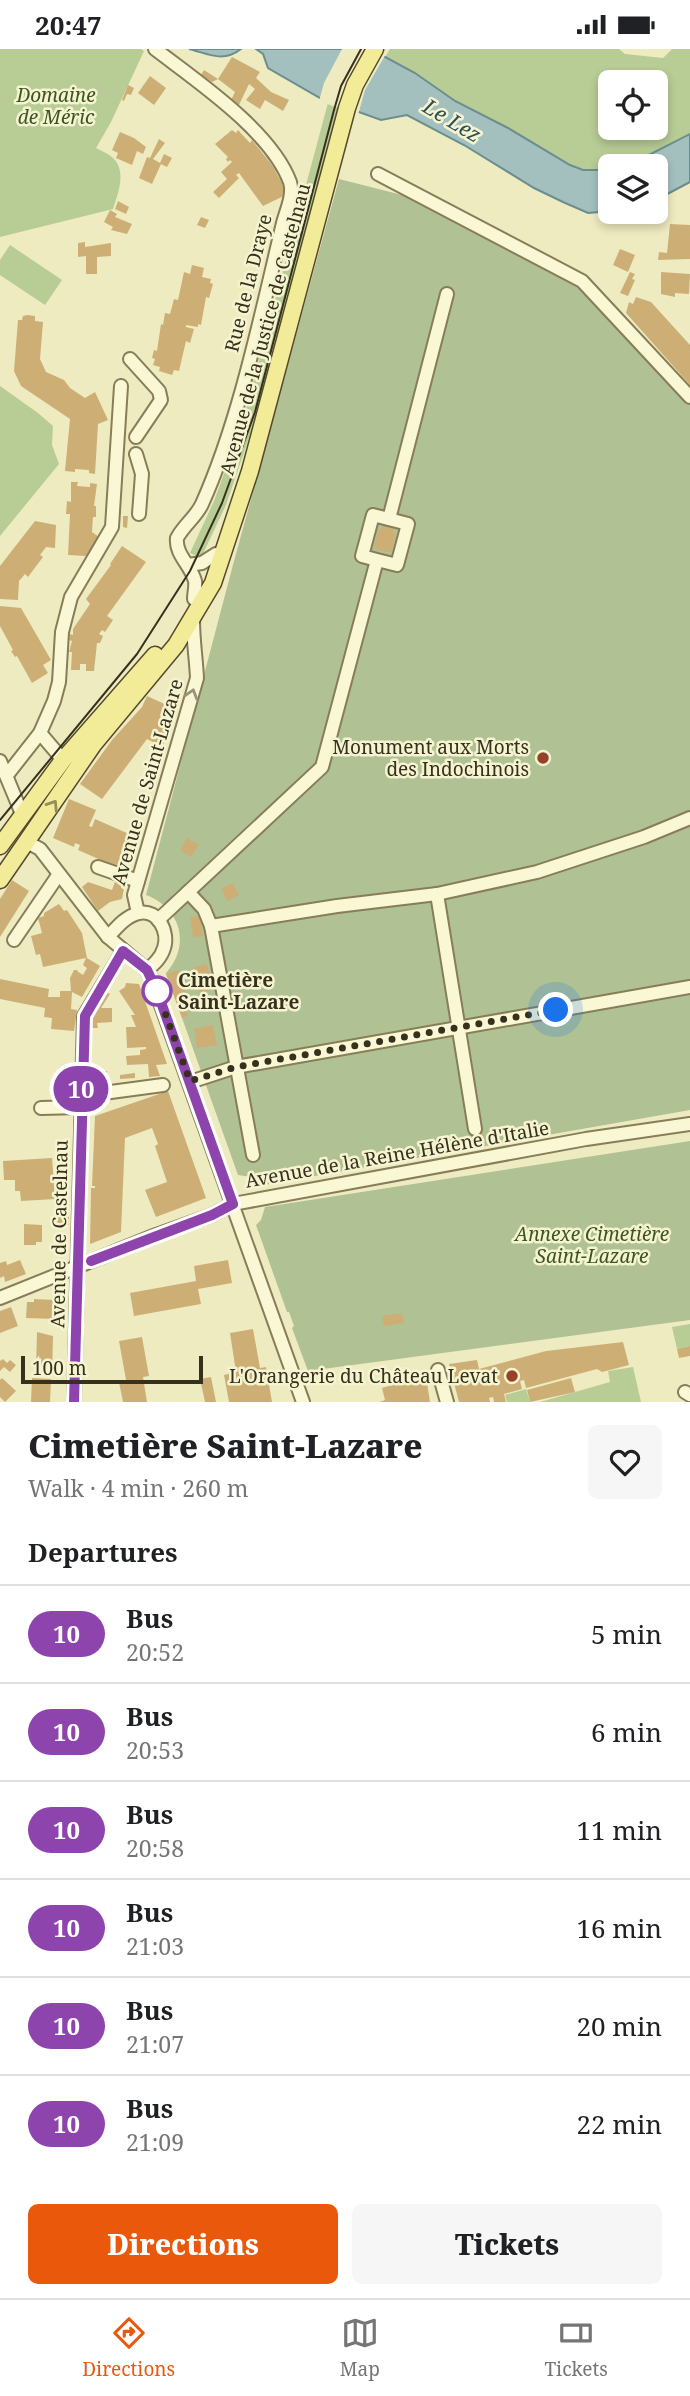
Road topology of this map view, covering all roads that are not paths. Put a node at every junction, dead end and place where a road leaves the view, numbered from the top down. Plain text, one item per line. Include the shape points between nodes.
1 (155, 49) edge
2 (375, 49) edge
3 (378, 174) dead end
4 (447, 294) dead end
5 (130, 359) dead end
6 (121, 386) dead end
7 (690, 397) edge
8 (120, 434) junction
9 (136, 437) junction
10 (136, 454) junction
11 (118, 455) junction
12 (139, 514) dead end
13 (389, 519) junction
14 (231, 524) junction
15 (216, 554) junction
16 (377, 560) junction
17 (188, 565) junction
18 (194, 599) junction
19 (193, 619) junction
20 (40, 733) junction
21 (63, 759) junction
22 (0, 761) edge
23 (6, 775) junction
24 (22, 814) junction
25 (690, 818) edge
26 (1, 841) edge
27 (27, 842) junction
28 (98, 867) dead end
29 (59, 874) junction
30 (0, 880) edge
31 (138, 881) junction
32 (188, 892) junction
33 (437, 894) junction
34 (138, 913) junction
35 (158, 920) junction
36 (211, 926) junction
37 (108, 937) junction
38 (14, 940) dead end
39 (123, 951) junction
40 (147, 970) junction
41 (690, 987) edge
42 (457, 1028) junction
43 (236, 1067) junction
44 (190, 1081) junction
45 (163, 1085) dead end
46 (81, 1102) junction
47 (41, 1108) dead end
48 (690, 1124) edge
49 (475, 1129) dead end
50 (253, 1156) dead end
51 (233, 1204) junction
52 (78, 1265) junction
53 (0, 1297) edge
54 (438, 1370) dead end
55 (74, 1402) edge
56 (303, 1402) edge
57 (447, 1402) edge

1 - 17 street, Rue de la Draye via 217,96 259,137 286,176 291,193 233,419 203,502 177,538 178,552
2 - 14 main road, Avenue de la Justice de Castelnau via 355,85 250,471
3 - 7 street via 582,281
4 - 13 street
5 - 9 street via 162,400
6 - 8 street
8 - 9 street
8 - 11 street
9 - 10 street via 140,447
10 - 11 street
10 - 12 street via 142,474
11 - 20 street via 112,527 71,597 62,632 59,682
13 - 16 street via 373,515 362,556
13 - 16 street via 408,524 397,565
14 - 15 main road, Avenue de la Justice de Castelnau
14 - 19 main road, Avenue de la Justice de Castelnau via 213,583
15 - 17 street
15 - 18 main road, Avenue de la Justice de Castelnau
16 - 32 street via 322,768
17 - 18 street, Rue de la Draye via 196,585
18 - 21 main road, Avenue de la Justice de Castelnau via 148,664
27 -> 19 main road, Avenue de la Justice de Castelnau via 93,745 149,681
31 -> 19 street, Avenue de Saint-Lazare via 165,762 197,677
20 - 21 street
20 - 23 street
21 - 24 main road, Avenue de la Justice de Castelnau
22 - 23 street
23 - 24 street
24 - 26 main road, Avenue de la Justice de Castelnau
24 - 27 main road
25 - 33 street via 537,872
26 - 27 main road, Avenue de la Justice de Castelnau
27 - 29 street via 40,849
27 - 30 main road, Avenue de la Justice de Castelnau
28 - 31 street
29 - 37 street
29 - 38 street
31 - 34 street, Avenue de Saint-Lazare via 134,895
32 - 35 street
32 - 36 street via 204,909
33 - 36 street
33 - 42 street
34 - 35 street via 146,912
34 - 37 street
35 - 40 street via 166,940
36 - 43 street
37 - 39 street
39 - 40 street
39 - 46 street, Avenue de Castelnau via 85,1016
40 - 44 street
41 - 42 street
42 - 43 street
42 - 49 street
43 - 44 street
43 - 50 street
44 - 51 street
45 - 46 street
46 - 47 street
46 - 52 street, Avenue de Castelnau
48 - 51 street, Avenue de la Reine Hélène d'Italie
51 - 52 street, Avenue de la Reine Hélène d'Italie
51 - 56 street
52 - 53 street, Avenue de la Reine Hélène d'Italie
52 - 55 street, Avenue de Castelnau
54 - 57 street

